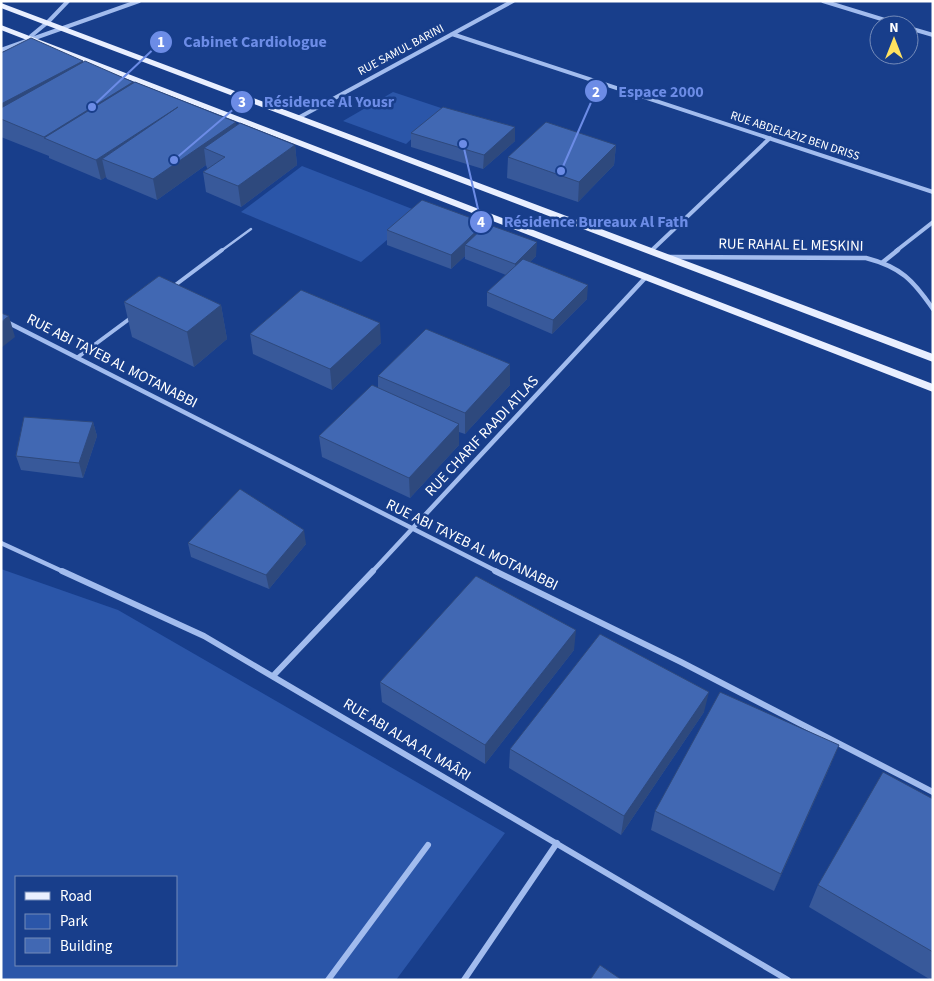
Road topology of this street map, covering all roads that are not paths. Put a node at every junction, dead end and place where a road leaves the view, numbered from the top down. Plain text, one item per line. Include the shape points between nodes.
1 (68, 1) edge
2 (139, 1) edge
3 (513, 1) edge
4 (823, 1) edge
5 (1, 5) edge
6 (869, 15) edge
7 (48, 22) junction
8 (1, 27) edge
9 (62, 28) junction
10 (919, 31) edge
11 (452, 34) junction
12 (933, 35) edge
13 (29, 38) junction
14 (1, 50) edge
15 (298, 118) junction
16 (770, 138) junction
17 (933, 192) edge
18 (933, 222) edge
19 (252, 229) dead end
20 (651, 250) junction
21 (668, 256) junction
22 (883, 262) junction
23 (646, 277) junction
24 (172, 287) edge
25 (933, 309) edge
26 (133, 316) edge
27 (1, 319) edge
28 (78, 357) junction
29 (933, 358) edge
30 (933, 388) edge
31 (412, 530) junction
32 (1, 542) edge
33 (273, 676) junction
34 (933, 792) edge
35 (557, 844) junction
36 (428, 845) dead end
37 (328, 980) edge
38 (464, 980) edge
39 (788, 980) edge

1 - 7 street
2 - 9 street
3 - 11 street, RUE SAMUL BARINI
4 - 6 street
5 - 7 main road
7 - 9 main road
7 - 13 street
8 - 13 main road
9 - 13 street
9 - 15 main road
10 - 12 street
11 - 15 street, RUE SAMUL BARINI
11 - 16 street, RUE ABDELAZIZ BEN DRISS
13 - 14 street
13 - 23 main road
15 - 20 main road
16 - 17 street, RUE ABDELAZIZ BEN DRISS
16 - 20 street
18 - 22 street, RUE RAHAL EL MESKINI
19 - 24 lane
20 - 21 main road
21 - 22 street, RUE RAHAL EL MESKINI via 848,257
21 - 29 main road
22 - 25 street, RUE RAHAL EL MESKINI via 902,270
23 - 30 main road
23 - 31 street, RUE CHARIF RAADI ATLAS
26 - 28 lane
27 - 28 street, RUE ABI TAYEB AL MOTANABBI
28 - 31 street, RUE ABI TAYEB AL MOTANABBI
31 - 33 street, RUE CHARIF RAADI ATLAS
31 - 34 street, RUE ABI TAYEB AL MOTANABBI via 681,662
32 - 33 street, RUE ABI ALAA AL MAÂRI via 204,636
33 - 35 street, RUE ABI ALAA AL MAÂRI
35 - 38 street
35 - 39 street, RUE ABI ALAA AL MAÂRI
36 - 37 street

